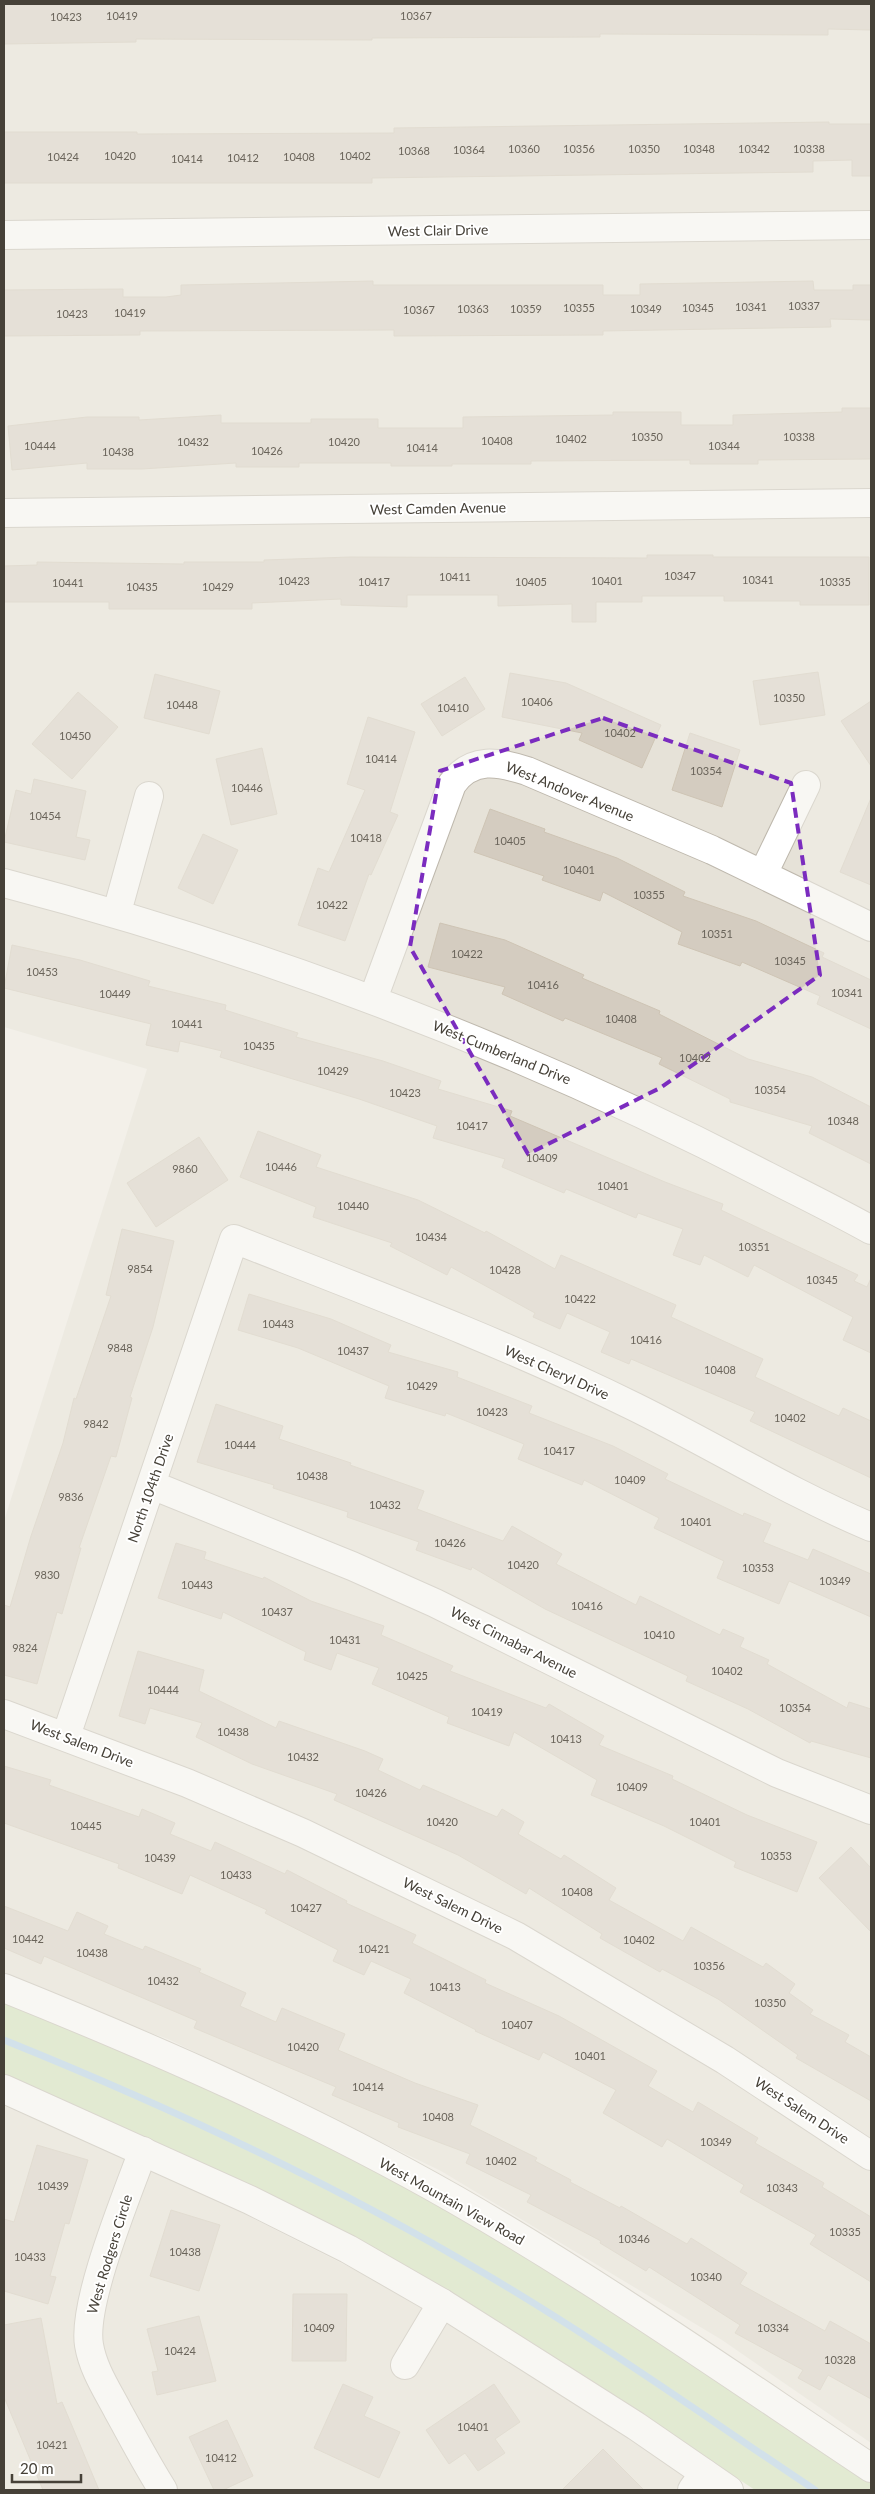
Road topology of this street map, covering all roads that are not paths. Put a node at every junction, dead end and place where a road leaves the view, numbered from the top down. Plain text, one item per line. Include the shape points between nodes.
1 (871, 225) edge
2 (4, 235) edge
3 (871, 503) edge
4 (4, 513) edge
5 (806, 785) dead end
6 (149, 796) dead end
7 (763, 874) junction
8 (4, 882) edge
9 (117, 912) junction
10 (871, 927) edge
11 (373, 999) junction
12 (871, 1230) edge
13 (234, 1239) joint
14 (152, 1485) junction
15 (871, 1527) edge
16 (4, 1714) edge
17 (66, 1736) junction
18 (871, 1810) edge
19 (4, 1988) edge
20 (4, 2089) edge
21 (143, 2151) junction
22 (871, 2156) edge
23 (442, 2303) junction
24 (405, 2365) dead end
25 (871, 2468) edge
26 (698, 2482) edge
27 (163, 2490) edge
28 (729, 2490) edge

1 - 2 street, West Clair Drive
3 - 4 street, West Camden Avenue
5 - 7 street
6 - 9 street
7 - 10 street, West Andover Avenue
7 - 11 street, West Andover Avenue via 527,771 501,762 480,764 460,772 452,784
8 - 9 street, West Cumberland Drive
9 - 11 street, West Cumberland Drive
11 - 12 street, West Cumberland Drive via 588,1088
13 - 14 street, North 104th Drive
13 - 15 street, West Cheryl Drive via 416,1311 635,1407
14 - 17 street, North 104th Drive
14 - 18 street, West Cinnabar Avenue via 435,1603 777,1773
16 - 17 street, West Salem Drive
17 - 22 street, West Salem Drive via 303,1833 516,1936 725,2060
19 - 25 street, West Mountain View Road via 258,2097 455,2199 599,2287
20 - 21 street
21 - 23 street via 259,2204
21 - 27 street, West Rodgers Circle via 89,2318 89,2344 95,2368
23 - 24 street
23 - 26 street via 636,2426
26 - 28 street

